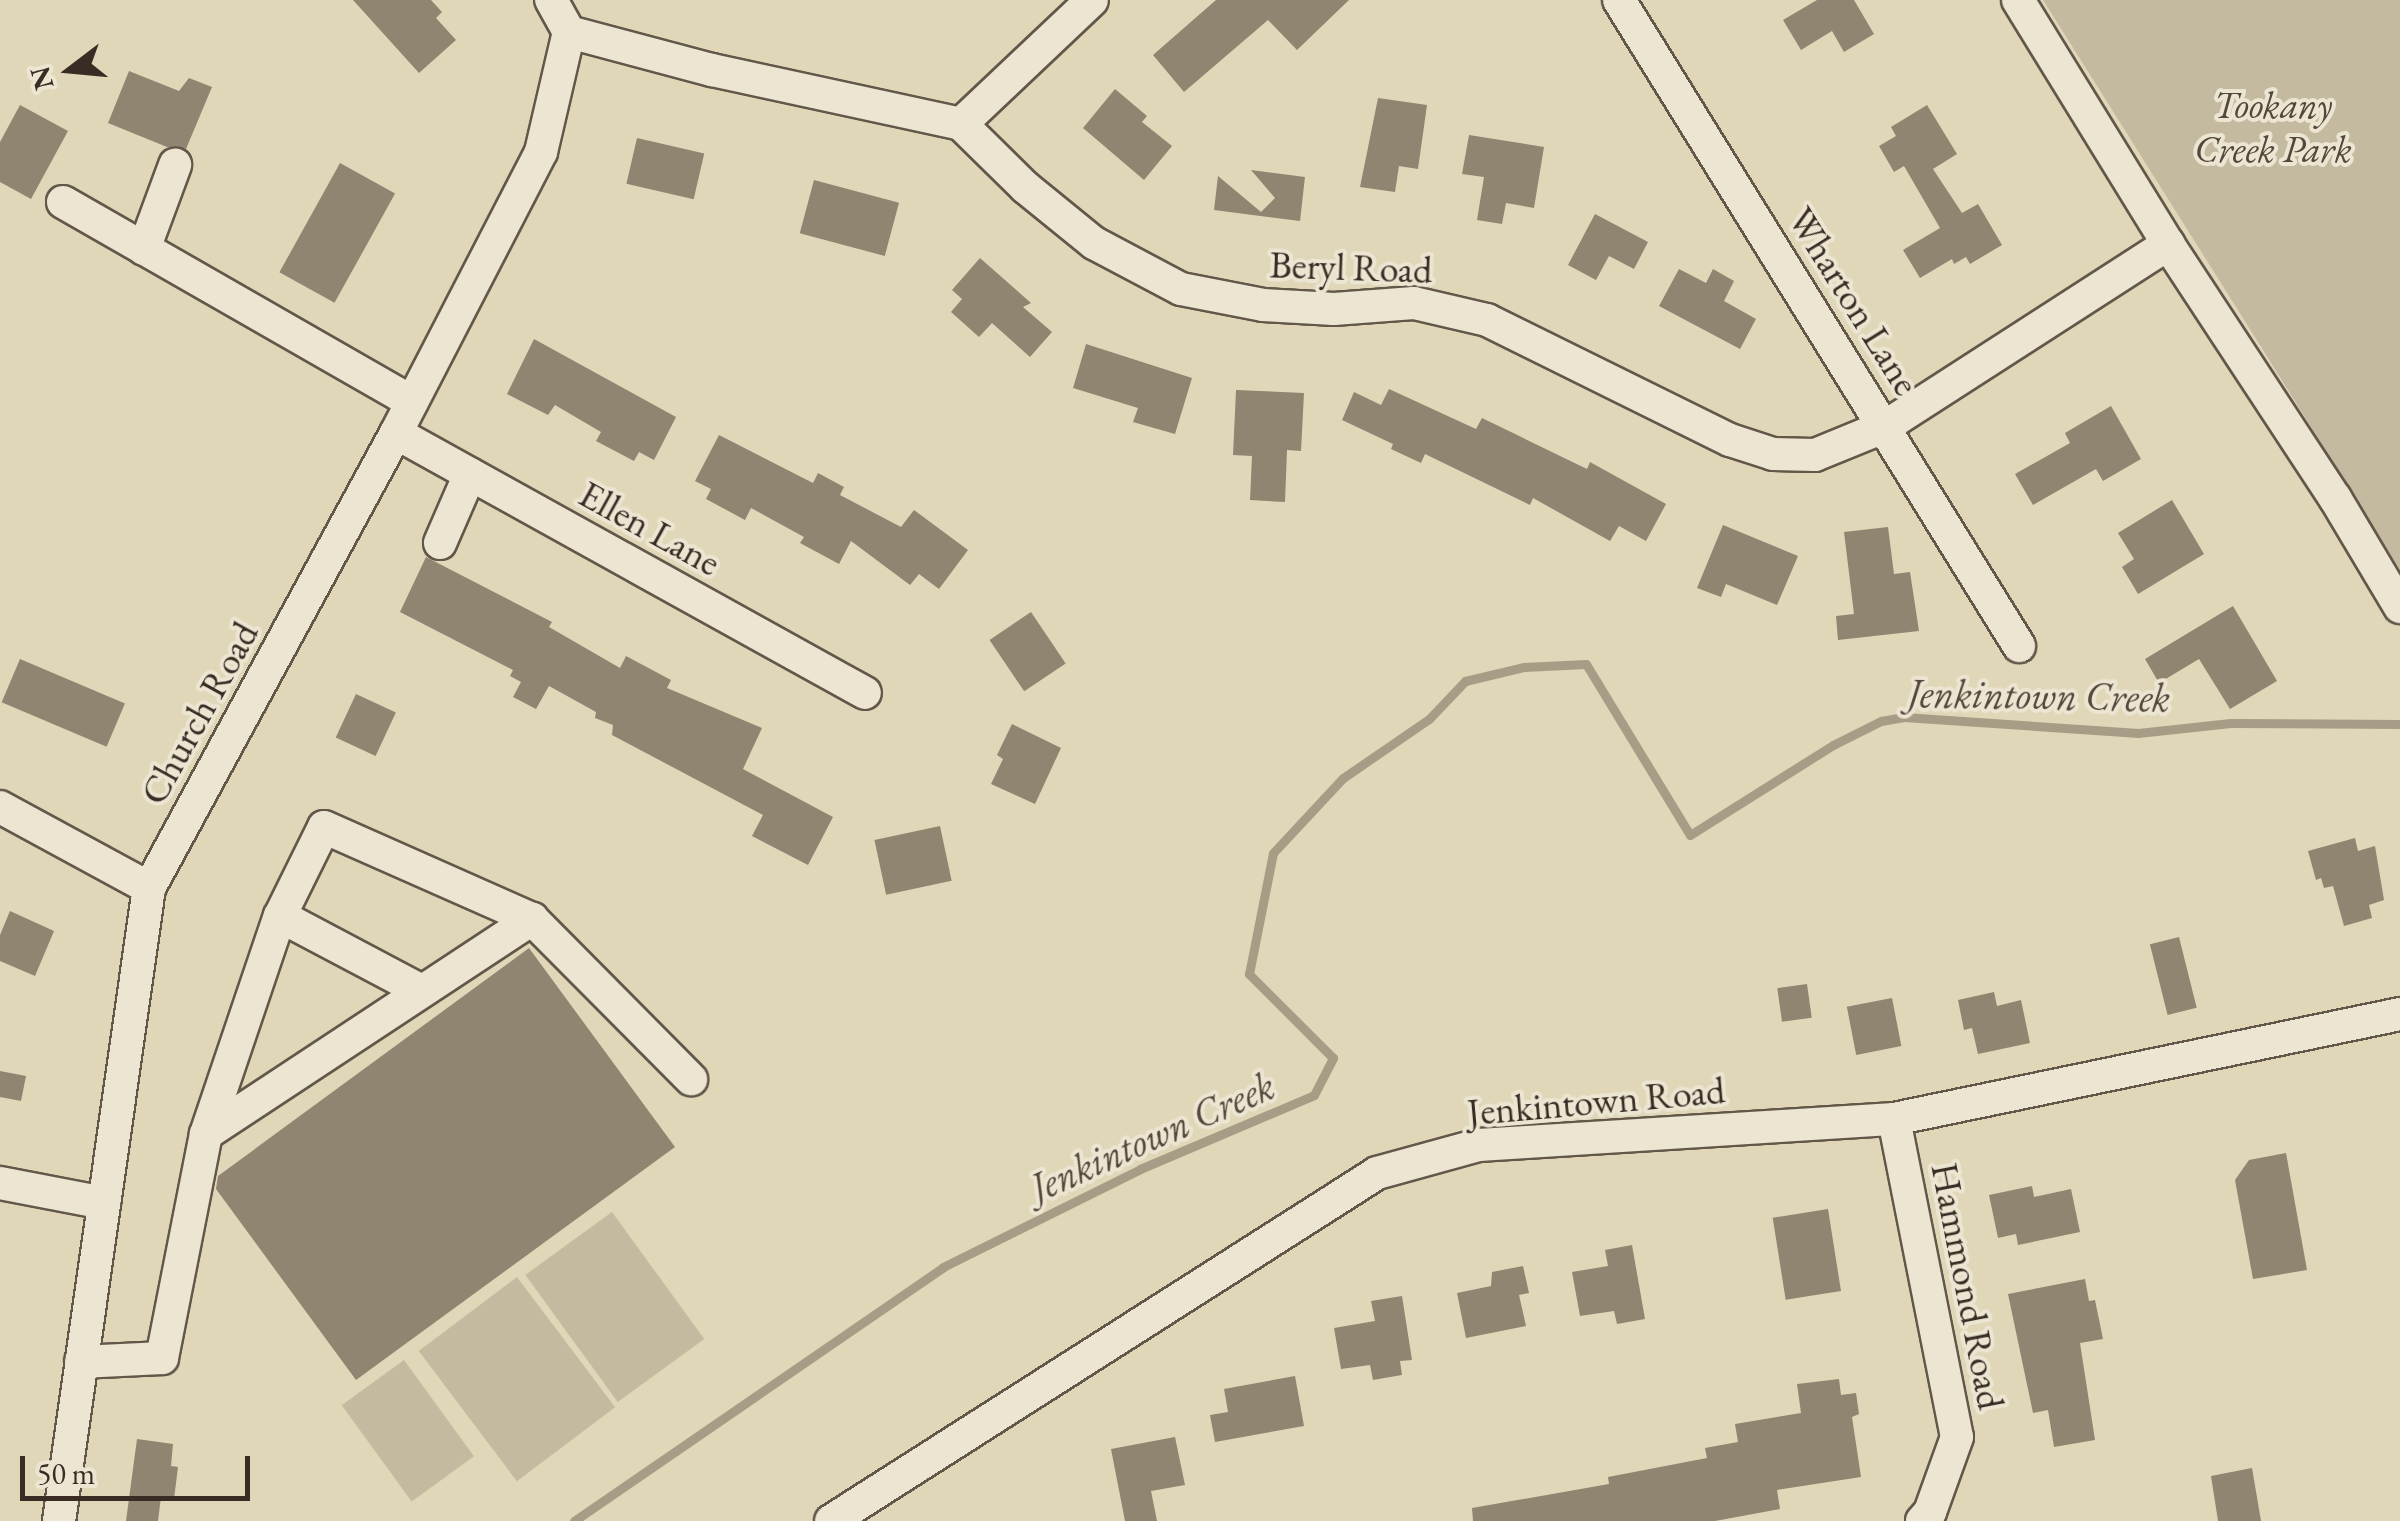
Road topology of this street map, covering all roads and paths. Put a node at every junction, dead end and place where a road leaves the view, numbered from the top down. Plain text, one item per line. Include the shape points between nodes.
1 (552, 0) edge
2 (1092, 0) edge
3 (1619, 0) edge
4 (2018, 0) edge
5 (569, 32) junction
6 (961, 124) junction
7 (175, 165) dead end
8 (63, 202) dead end
9 (2168, 244) junction
10 (144, 249) junction
11 (412, 402) junction
12 (1886, 426) junction
13 (396, 433) junction
14 (470, 474) junction
15 (440, 543) dead end
16 (2400, 607) edge
17 (2019, 646) dead end
18 (865, 693) dead end
19 (0, 807) edge
20 (149, 888) junction
21 (280, 916) junction
22 (532, 919) junction
23 (420, 990) junction
24 (2400, 1014) edge
25 (691, 1079) dead end
26 (1894, 1119) junction
27 (206, 1134) junction
28 (0, 1183) edge
29 (104, 1203) junction
30 (81, 1362) junction
31 (58, 1521) edge
32 (831, 1521) edge
33 (1922, 1521) edge

1 - 5 street
2 - 6 street
3 - 12 street, Wharton Lane
4 - 9 street
5 - 6 street
5 - 11 street, Church Road via 541,152
6 - 12 street, Beryl Road via 1094,243 1181,290 1263,305 1414,303 1487,320 1730,440 1773,454 1816,454
7 - 10 street
8 - 10 street
9 - 12 street, Beryl Road
9 - 16 street
10 - 11 street
11 - 13 street, Church Road
12 - 17 street, Wharton Lane
13 - 14 street, Ellen Lane
13 - 20 street, Church Road
14 - 15 street
14 - 18 street, Ellen Lane
19 - 20 street
20 - 29 street, Church Road
21 - 22 street via 324,827
21 - 23 street
21 - 27 street
22 - 23 street
22 - 25 street
23 - 27 street
24 - 26 street, Jenkintown Road
26 - 32 street, Jenkintown Road via 1479,1145 1376,1173
26 - 33 street, Hammond Road via 1956,1436
27 - 30 street via 162,1358
28 - 29 street
29 - 30 street, Church Road
30 - 31 street, Church Road

